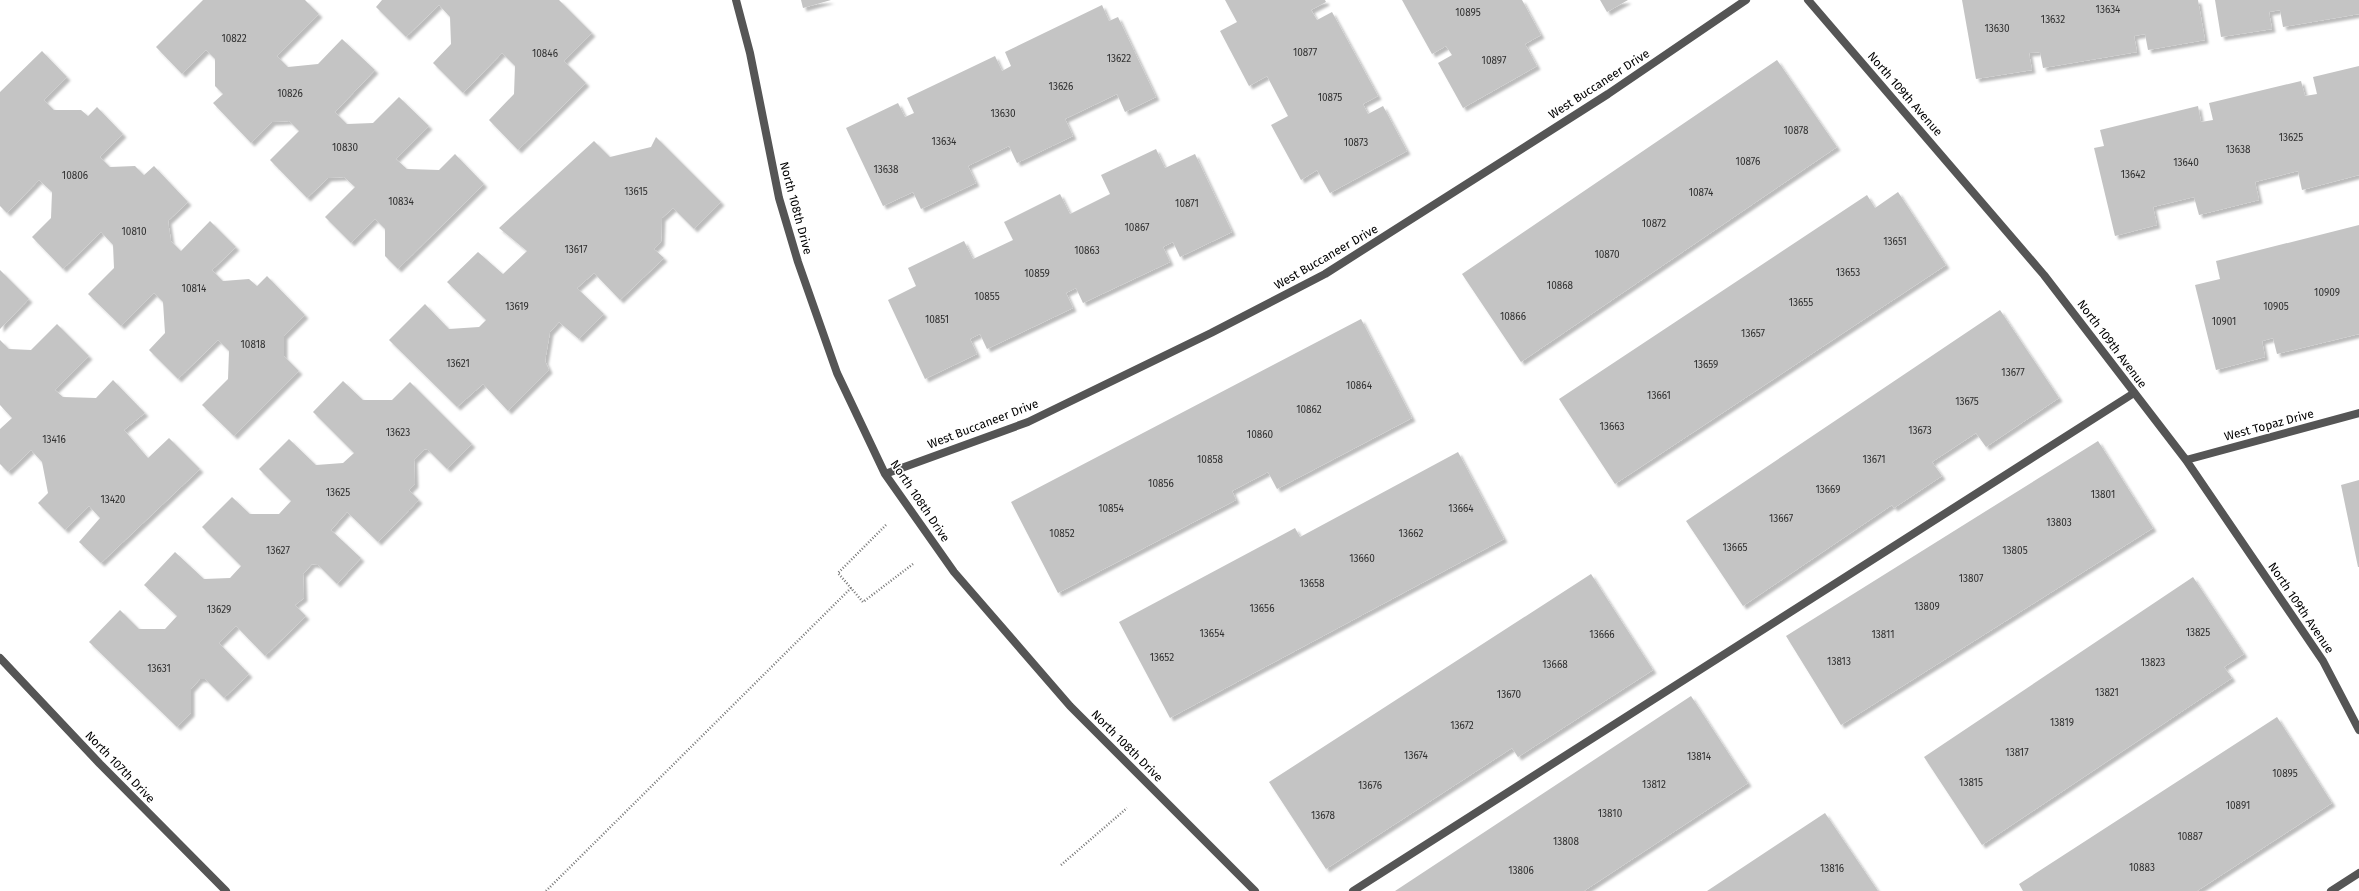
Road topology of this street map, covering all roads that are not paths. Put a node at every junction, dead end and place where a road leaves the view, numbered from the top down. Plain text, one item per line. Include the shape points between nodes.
1 (736, 0) edge
2 (1746, 0) edge
3 (1808, 0) edge
4 (2134, 393) junction
5 (2359, 413) edge
6 (2186, 460) junction
7 (886, 474) junction
8 (0, 658) edge
9 (2359, 730) edge
10 (2359, 873) edge
11 (226, 891) edge
12 (1255, 891) edge
13 (1353, 891) edge
14 (2331, 891) edge

1 - 7 street, North 108th Drive via 750,53 779,198 798,262 838,373
2 - 7 street, West Buccaneer Drive via 1608,94 1325,274 1028,422
3 - 4 street, North 109th Avenue via 2044,275
4 - 6 street, North 109th Avenue
4 - 13 street
5 - 6 street, West Topaz Drive
6 - 9 street, North 109th Avenue via 2323,661
7 - 12 street, North 108th Drive via 954,572 1070,706
8 - 11 street, North 107th Drive via 100,764
10 - 14 street

